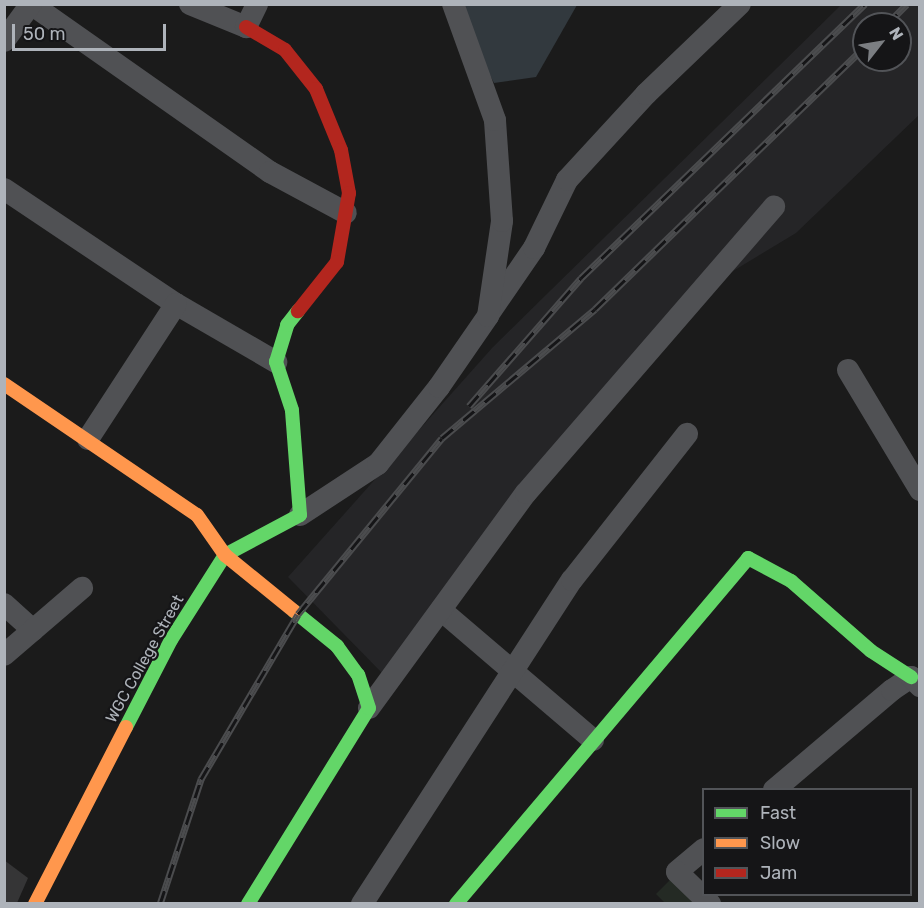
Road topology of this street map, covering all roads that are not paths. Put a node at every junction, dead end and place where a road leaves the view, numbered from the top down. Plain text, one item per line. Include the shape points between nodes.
1 (31, 4) edge
2 (190, 4) edge
3 (257, 4) edge
4 (453, 4) edge
5 (740, 4) edge
6 (246, 27) junction
7 (4, 41) edge
8 (4, 189) edge
9 (774, 207) dead end
10 (346, 213) junction
11 (176, 304) junction
12 (488, 316) junction
13 (276, 362) junction
14 (848, 370) dead end
15 (4, 384) edge
16 (687, 434) dead end
17 (88, 439) junction
18 (920, 490) edge
19 (300, 515) junction
20 (225, 555) junction
21 (82, 588) dead end
22 (4, 604) edge
23 (441, 610) junction
24 (33, 630) junction
25 (4, 655) edge
26 (512, 670) junction
27 (915, 681) edge
28 (369, 708) junction
29 (593, 740) junction
30 (775, 788) edge
31 (702, 851) edge
32 (698, 900) edge
33 (252, 902) edge
34 (35, 903) edge
35 (362, 903) edge
36 (456, 903) edge

1 - 7 street
1 - 10 street via 270,172
2 - 6 street
3 - 6 street
4 - 12 street via 495,120 502,220
5 - 12 street via 646,94 567,180 534,248
6 - 10 street via 285,50 316,89 341,150 349,194
8 - 11 street
9 - 23 street via 526,493
10 - 13 street via 337,262 287,325
11 - 13 street
11 - 17 street
12 - 19 street via 439,387 378,464
13 - 19 street via 292,410
14 - 18 street
15 - 17 street
16 - 26 street via 572,580
17 - 20 street via 197,515
19 - 20 street
20 - 28 street via 337,646 358,675
20 - 34 street, WGC College Street via 171,640
21 - 24 street
22 - 24 street
23 - 26 street
23 - 28 street
24 - 25 street
26 - 29 street
26 - 35 street
27 - 29 street via 871,651 791,581 748,558
27 - 30 street
28 - 33 street
29 - 36 street
31 - 32 street via 677,872

